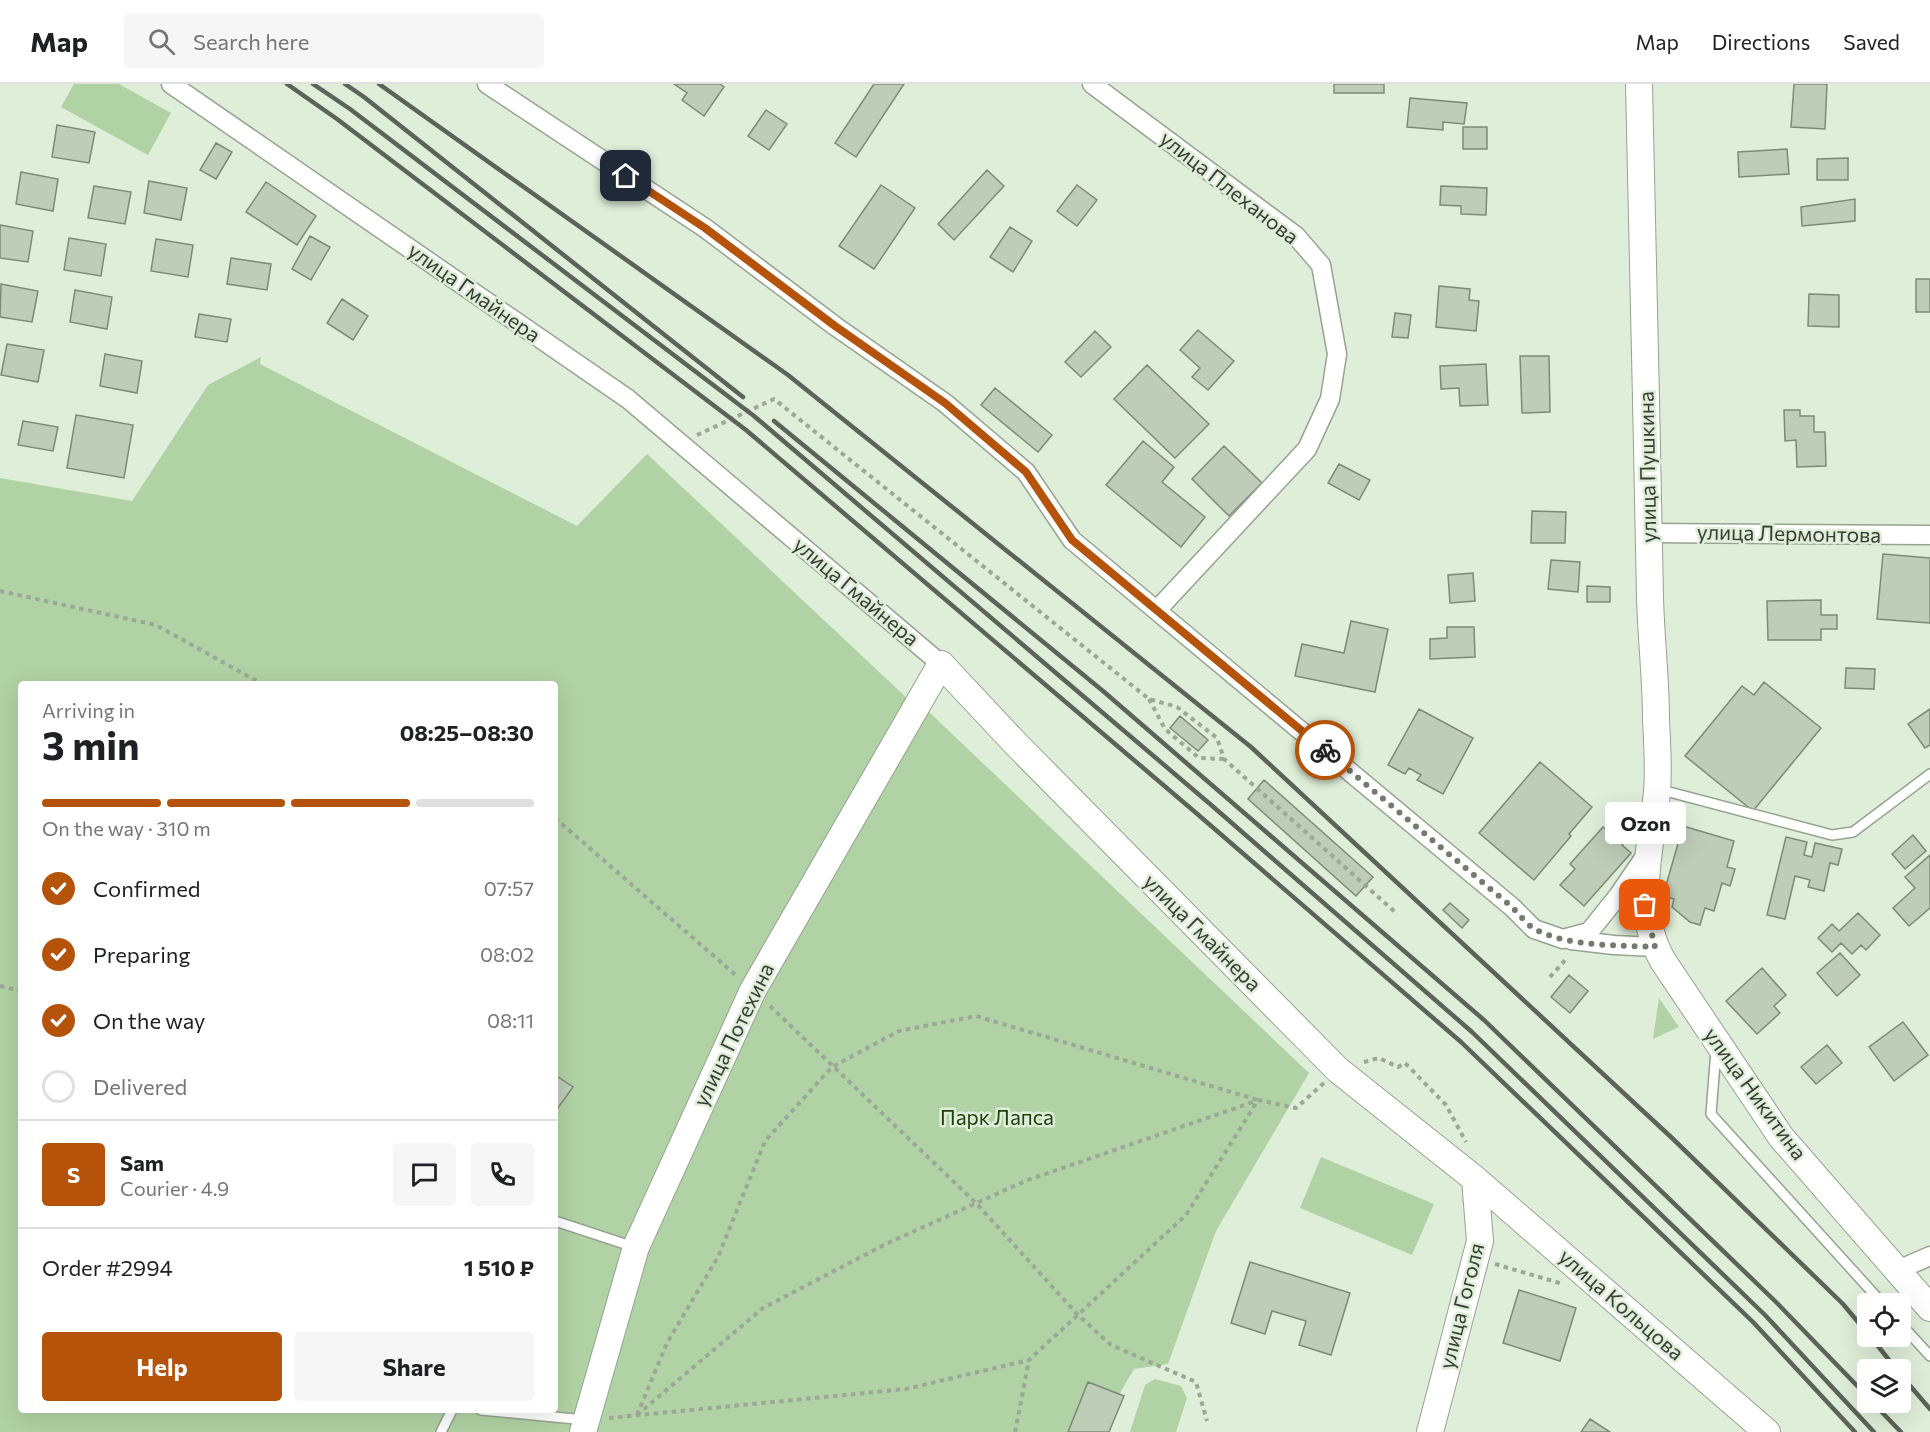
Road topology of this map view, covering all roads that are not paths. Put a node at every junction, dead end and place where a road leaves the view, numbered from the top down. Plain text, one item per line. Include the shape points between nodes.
1 (171, 84) edge
2 (487, 84) edge
3 (1092, 84) edge
4 (1639, 84) edge
5 (1649, 533) junction
6 (1930, 536) edge
7 (1158, 610) junction
8 (941, 664) junction
9 (1930, 774) edge
10 (1657, 789) junction
11 (1650, 850) junction
12 (1563, 939) junction
13 (1655, 947) junction
14 (1717, 1042) junction
15 (1475, 1179) junction
16 (558, 1222) edge
17 (636, 1247) junction
18 (1930, 1256) edge
19 (1898, 1270) junction
20 (1873, 1293) edge
21 (1930, 1308) edge
22 (1911, 1335) edge
23 (1930, 1356) edge
24 (450, 1413) edge
25 (500, 1413) edge
26 (585, 1426) edge
27 (441, 1432) edge
28 (1430, 1432) edge
29 (1767, 1432) edge

1 - 8 street, улица Гмайнера via 628,399
2 - 7 street via 705,228 945,403 1026,472 1072,540
3 - 7 street, улица Плеханова via 1296,236 1321,265 1337,354 1330,399 1307,449
4 - 5 street, улица Пушкина
5 - 6 street, улица Лермонтова
5 - 10 street, улица Пушкина
7 - 12 street via 1534,929
8 - 15 street, улица Гмайнера via 1338,1070
8 - 17 street, улица Потехина via 753,990
9 - 10 lane via 1853,832 1832,835
10 - 11 street, улица Пушкина
11 - 12 street via 1589,932
11 - 13 street, улица Никитина via 1644,887
12 - 13 street
13 - 14 street, улица Никитина
14 - 19 street, улица Никитина via 1781,1137
14 - 20 lane via 1711,1114
15 - 28 street, улица Гоголя via 1480,1242
15 - 29 street, улица Кольцова
16 - 17 lane
17 - 26 street, улица Потехина
18 - 19 street
19 - 21 street, улица Никитина
22 - 23 lane
24 - 27 lane
25 - 26 lane

